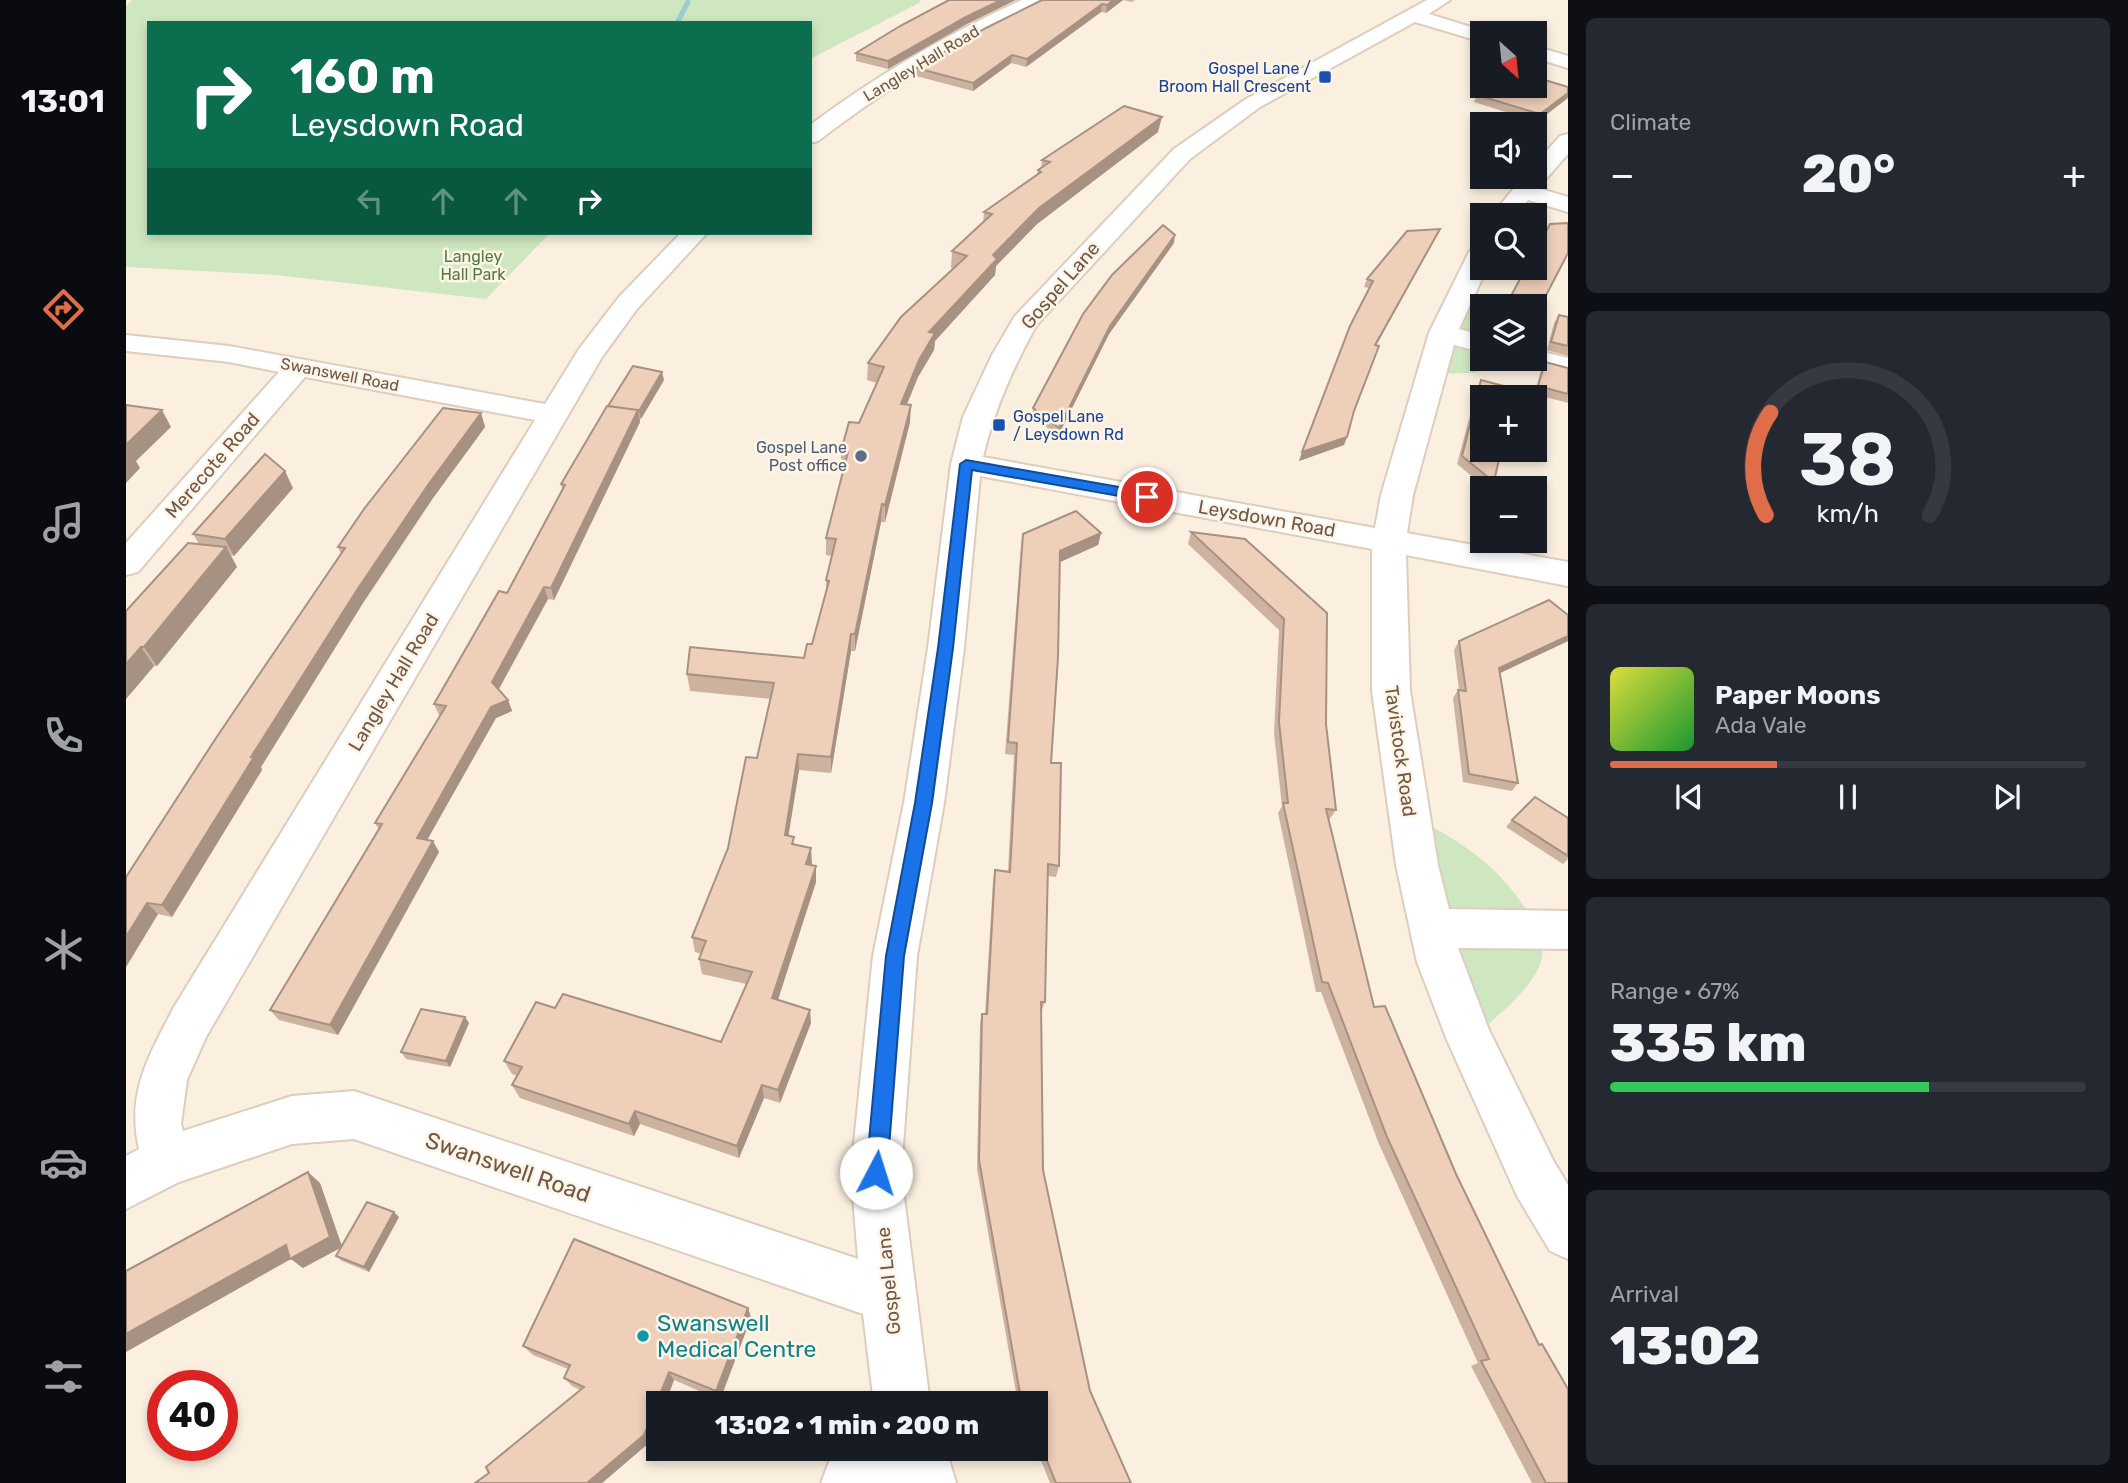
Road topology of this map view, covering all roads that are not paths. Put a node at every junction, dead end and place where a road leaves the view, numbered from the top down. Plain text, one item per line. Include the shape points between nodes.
1 (1037, 0) edge
2 (1427, 8) edge
3 (1470, 30) edge
4 (1547, 56) edge
5 (1568, 62) edge
6 (812, 135) edge
7 (1568, 141) edge
8 (1547, 164) edge
9 (1525, 189) edge
10 (1543, 189) edge
11 (1514, 203) edge
12 (1568, 205) edge
13 (693, 235) edge
14 (1470, 277) edge
15 (1443, 333) junction
16 (1470, 341) edge
17 (126, 343) edge
18 (1547, 361) edge
19 (299, 366) junction
20 (1568, 367) edge
21 (552, 414) junction
22 (966, 464) junction
23 (1389, 541) junction
24 (126, 564) edge
25 (1568, 574) edge
26 (1431, 928) junction
27 (1568, 930) edge
28 (146, 1173) edge
29 (1568, 1233) edge
30 (890, 1296) junction
31 (900, 1391) edge
32 (878, 1461) edge
33 (921, 1461) edge
34 (850, 1483) edge
35 (928, 1483) edge

1 - 6 street, Langley Hall Road via 953,42
2 - 3 street
2 - 22 street, Gospel Lane via 1253,103 1182,154 1026,322 988,391
4 - 5 street
7 - 8 street
9 - 11 street
10 - 12 street
13 - 21 street, Langley Hall Road via 628,303
14 - 15 street, Tavistock Road
15 - 16 street
15 - 23 street, Tavistock Road via 1397,495
17 - 19 street, Swanswell Road
18 - 20 street
19 - 21 street, Swanswell Road
19 - 24 street, Merecote Road
21 - 28 street, Langley Hall Road via 190,1023 163,1078
22 - 23 street, Leysdown Road
22 - 30 street, Gospel Lane via 926,790 895,956 876,1173
23 - 25 street, Leysdown Road
23 - 26 street, Tavistock Road via 1391,691
26 - 27 street
26 - 29 street, Tavistock Road via 1470,1040 1535,1178
28 - 30 street, Swanswell Road via 292,1120 354,1115
30 - 31 street, Gospel Lane
32 - 34 street
33 - 35 street

